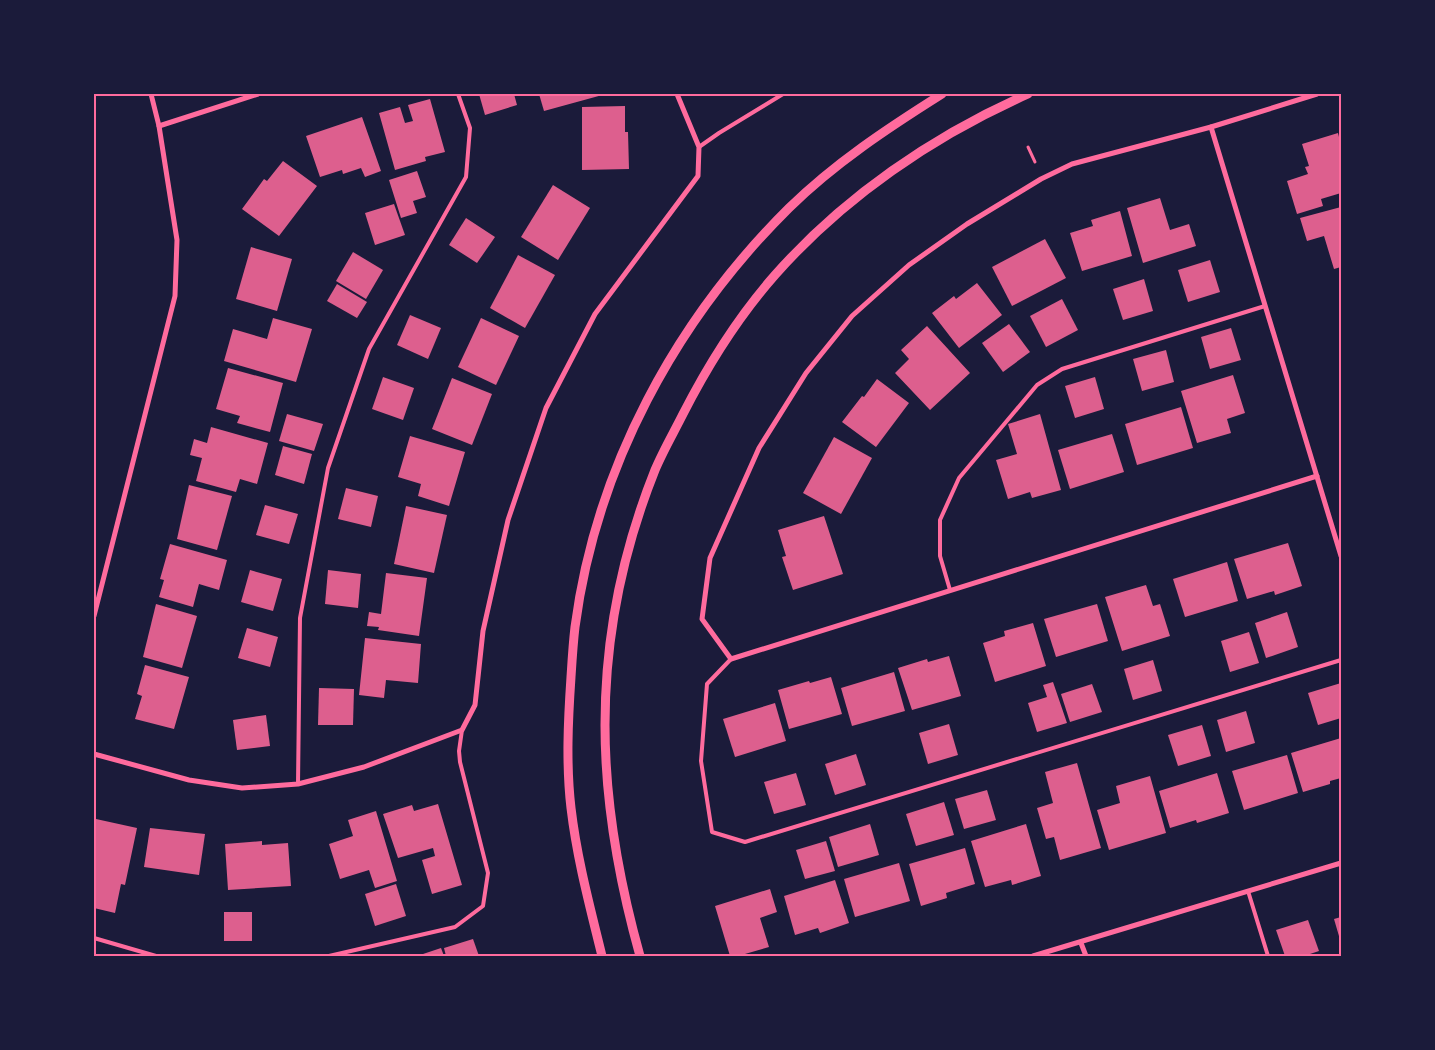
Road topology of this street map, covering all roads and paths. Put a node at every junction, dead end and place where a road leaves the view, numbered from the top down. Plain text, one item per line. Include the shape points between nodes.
1 (151, 94) edge
2 (258, 94) edge
3 (458, 94) edge
4 (677, 94) edge
5 (783, 94) edge
6 (942, 94) edge
7 (1028, 94) edge
8 (1317, 94) edge
9 (159, 126) junction
10 (1211, 127) junction
11 (699, 147) junction
12 (1028, 147) dead end
13 (1035, 162) dead end
14 (1265, 306) junction
15 (1317, 476) junction
16 (1341, 556) edge
17 (950, 590) junction
18 (94, 616) edge
19 (731, 658) junction
20 (1341, 660) edge
21 (462, 730) junction
22 (94, 754) edge
23 (298, 784) junction
24 (1341, 863) edge
25 (1248, 891) junction
26 (94, 938) edge
27 (1081, 942) junction
28 (156, 956) edge
29 (329, 956) edge
30 (602, 956) edge
31 (640, 956) edge
32 (1033, 956) edge
33 (1086, 956) edge
34 (1268, 956) edge

1 - 9 street
2 - 9 street
3 - 23 lane via 470,128 466,177 369,349 328,468 300,618
4 - 11 street
5 - 11 lane
6 - 30 street via 879,134 835,168 790,207 736,264 664,369 619,460 604,499 585,573 575,627 568,723 571,807 584,884
7 - 31 street via 971,121 894,169 809,240 775,275 740,319 702,377 656,468 630,541 614,614 605,724 615,846
8 - 10 street
9 - 18 street via 177,240 175,296
10 - 14 street
10 - 19 street via 1072,164 1041,179 916,260 852,316 806,373 759,448 710,558 702,619
11 - 21 street via 698,176 595,314 546,408 508,520 483,631 475,705
12 - 13 path
14 - 15 street
14 - 17 lane via 1062,369 1037,385 959,478 940,520 940,556
15 - 16 street
15 - 17 street
17 - 19 street
19 - 20 lane via 706,684 701,761 712,832 745,842
21 - 23 street via 364,767
21 - 29 lane via 460,762 488,873 483,906 455,927
22 - 23 street via 189,780 233,787
24 - 25 street
25 - 27 street
25 - 34 lane
26 - 28 lane
27 - 32 street
27 - 33 street

